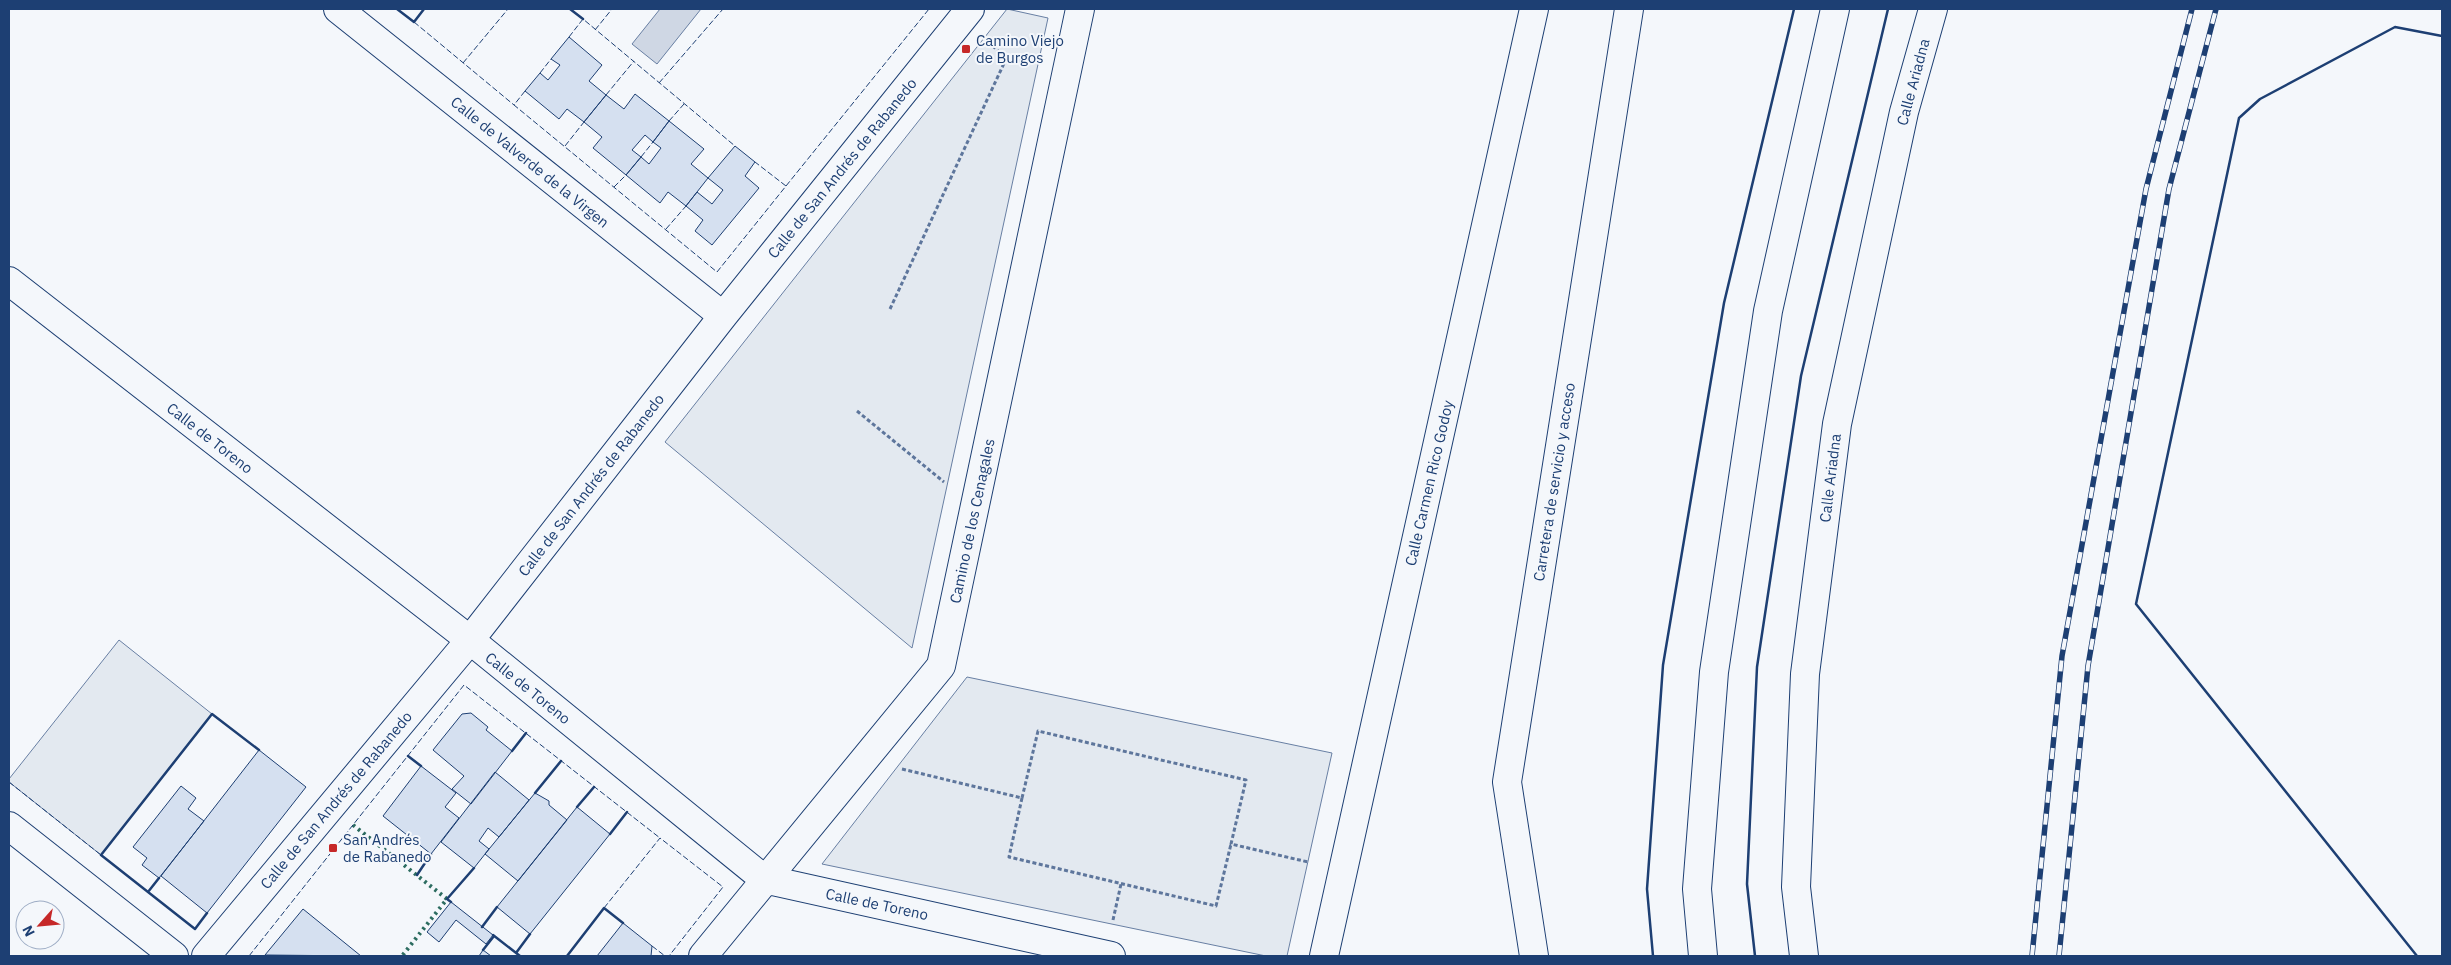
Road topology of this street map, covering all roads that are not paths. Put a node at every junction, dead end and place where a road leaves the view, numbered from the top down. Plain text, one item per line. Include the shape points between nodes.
1 (338, 9) edge
2 (970, 9) edge
3 (1080, 9) edge
4 (1534, 9) edge
5 (1629, 9) edge
6 (1836, 9) edge
7 (1933, 9) edge
8 (9, 281) edge
9 (722, 316) junction
10 (470, 640) junction
11 (9, 826) edge
12 (764, 879) junction
13 (174, 956) edge
14 (206, 956) edge
15 (703, 956) edge
16 (1111, 956) edge
17 (1324, 956) edge
18 (1534, 956) edge
19 (1703, 956) edge
20 (1804, 956) edge

1 - 9 main road, Calle de Valverde de la Virgen
2 - 9 main road, Calle de San Andrés de Rabanedo
3 - 12 main road, Camino de los Cenagales via 941,666
4 - 17 main road, Calle Carmen Rico Godoy
5 - 18 main road, Carretera de servicio y acceso via 1507,782
6 - 19 main road via 1768,311 1714,672 1697,889
7 - 20 main road, Calle Ariadna via 1904,112 1837,424 1806,674 1796,887
8 - 10 main road, Calle de Toreno
9 - 10 main road, Calle de San Andrés de Rabanedo
10 - 12 main road, Calle de Toreno
10 - 14 main road, Calle de San Andrés de Rabanedo
11 - 13 main road
12 - 15 main road, Camino de los Cenagales
12 - 16 main road, Calle de Toreno

